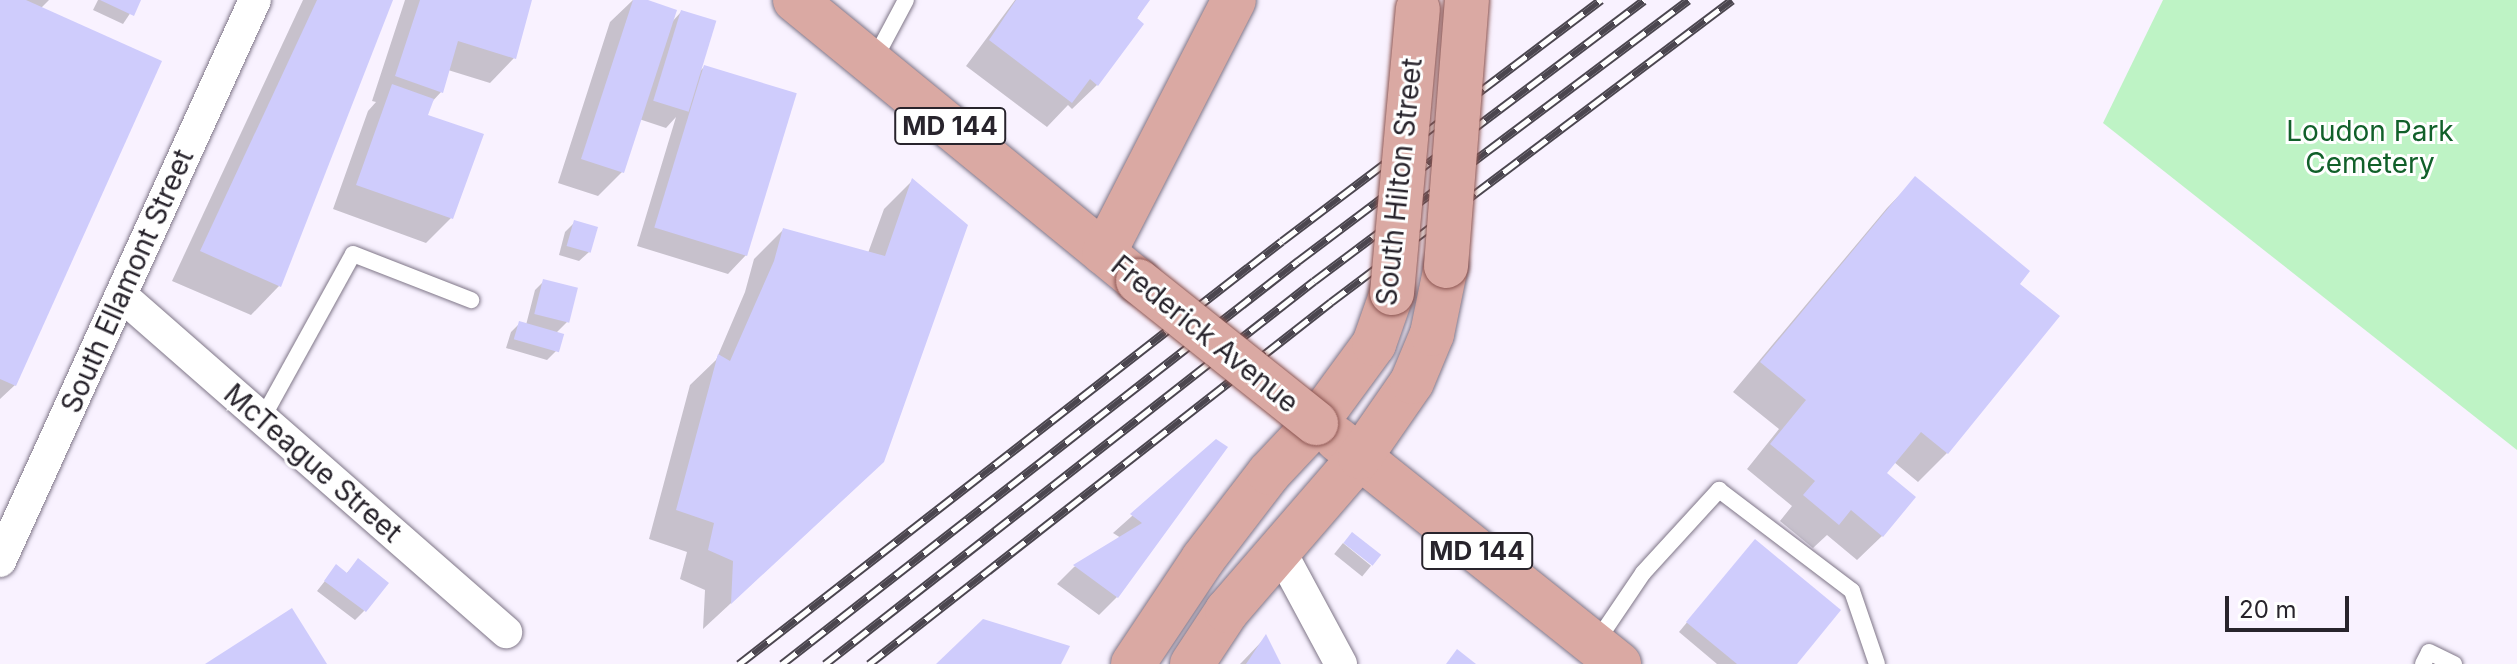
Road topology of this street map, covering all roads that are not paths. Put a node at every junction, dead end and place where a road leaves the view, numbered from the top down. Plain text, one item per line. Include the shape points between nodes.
1 (255, 0) edge
2 (795, 0) edge
3 (906, 0) edge
4 (1234, 0) edge
5 (1467, 0) edge
6 (1418, 4) edge
7 (873, 63) junction
8 (1104, 253) junction
9 (121, 295) junction
10 (471, 300) dead end
11 (262, 419) junction
12 (1316, 423) junction
13 (1360, 457) junction
14 (1278, 547) junction
15 (0, 561) edge
16 (506, 632) dead end
17 (1598, 658) edge
18 (1133, 664) edge
19 (1192, 664) edge
20 (1341, 664) edge
21 (1877, 664) edge
22 (2423, 664) edge
23 (2454, 664) edge

1 - 9 street, South Ellamont Street
2 - 7 main road, Frederick Avenue / MD 144
3 - 7 lane
4 - 8 main road
5 - 13 main road, South Hilton Street, bridge via 1446,266 1432,334 1412,382
6 - 12 main road, South Hilton Street, bridge via 1392,293 1374,344
7 - 8 main road, Frederick Avenue / MD 144
8 - 12 main road, Frederick Avenue / MD 144, bridge
9 - 11 street, McTeague Street
9 - 15 street, South Ellamont Street
10 - 11 lane via 353,254
11 - 16 street, McTeague Street
12 - 13 main road, Frederick Avenue / MD 144
12 - 18 main road, South Hilton Street via 1269,473 1203,559
13 - 14 main road, South Hilton Street
13 - 17 main road, Frederick Avenue / MD 144
14 - 19 main road, South Hilton Street
14 - 20 street
17 - 21 lane via 1643,573 1719,490 1852,591
22 - 23 lane via 2429,652

